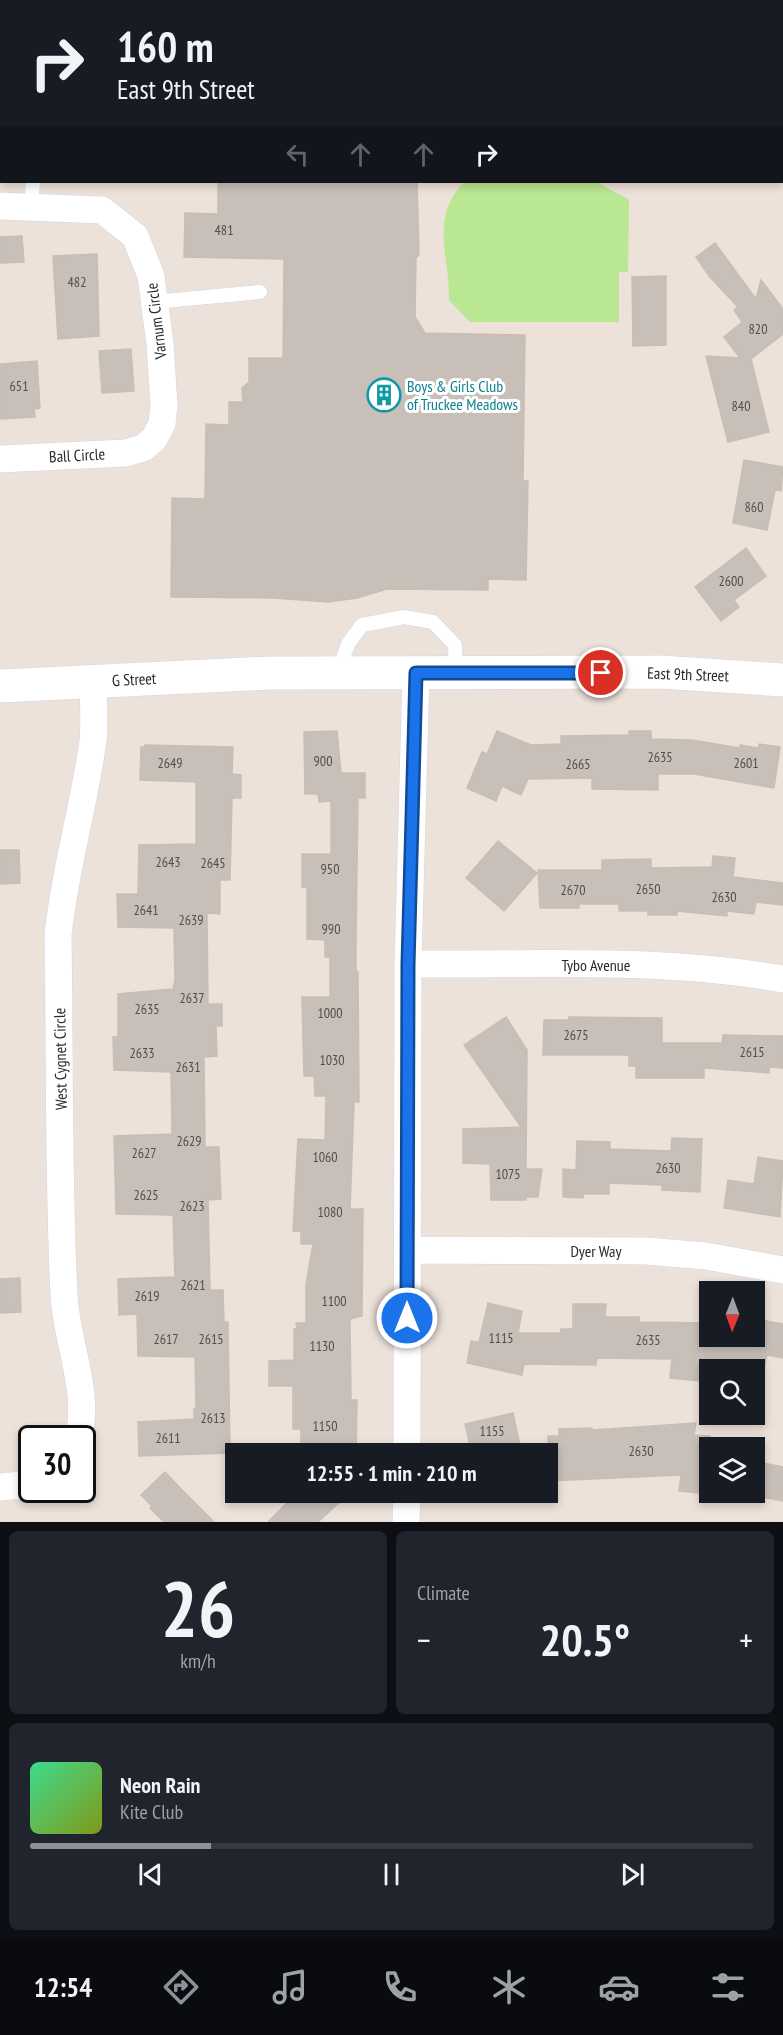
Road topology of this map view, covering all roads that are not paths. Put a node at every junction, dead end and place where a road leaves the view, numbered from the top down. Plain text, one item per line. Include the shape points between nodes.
1 (32, 194) edge
2 (0, 206) edge
3 (260, 292) dead end
4 (154, 302) junction
5 (150, 441) joint
6 (0, 459) edge
7 (269, 673) joint
8 (338, 673) junction
9 (416, 673) junction
10 (456, 673) junction
11 (783, 680) edge
12 (93, 681) junction
13 (0, 686) edge
14 (408, 964) junction
15 (783, 980) edge
16 (407, 1250) junction
17 (783, 1270) edge
18 (81, 1425) edge
19 (407, 1443) edge
20 (18, 1485) edge
21 (0, 1487) edge
22 (406, 1503) edge
23 (406, 1522) edge

1 - 2 street, Varnum Circle
1 - 4 street, Varnum Circle via 102,210 135,236 151,276
3 - 4 lane
4 - 5 street, Varnum Circle via 164,405 162,424
5 - 6 street, Ball Circle via 126,453
7 - 8 street, East 9th Street
7 - 12 street, G Street
8 - 9 street, East 9th Street
8 - 10 lane via 348,644 362,625 404,617 433,621 455,645
9 - 10 street, East 9th Street
9 - 14 street
10 - 11 street, East 9th Street via 661,672
12 - 13 street, G Street
12 - 18 street, West Cygnet Circle via 93,738 63,884 58,935 64,1297 80,1395
14 - 15 street, Tybo Avenue via 679,966 734,970
14 - 16 street
16 - 17 street, Dyer Way via 646,1251 706,1256
16 - 19 street
20 - 21 street
22 - 23 street

